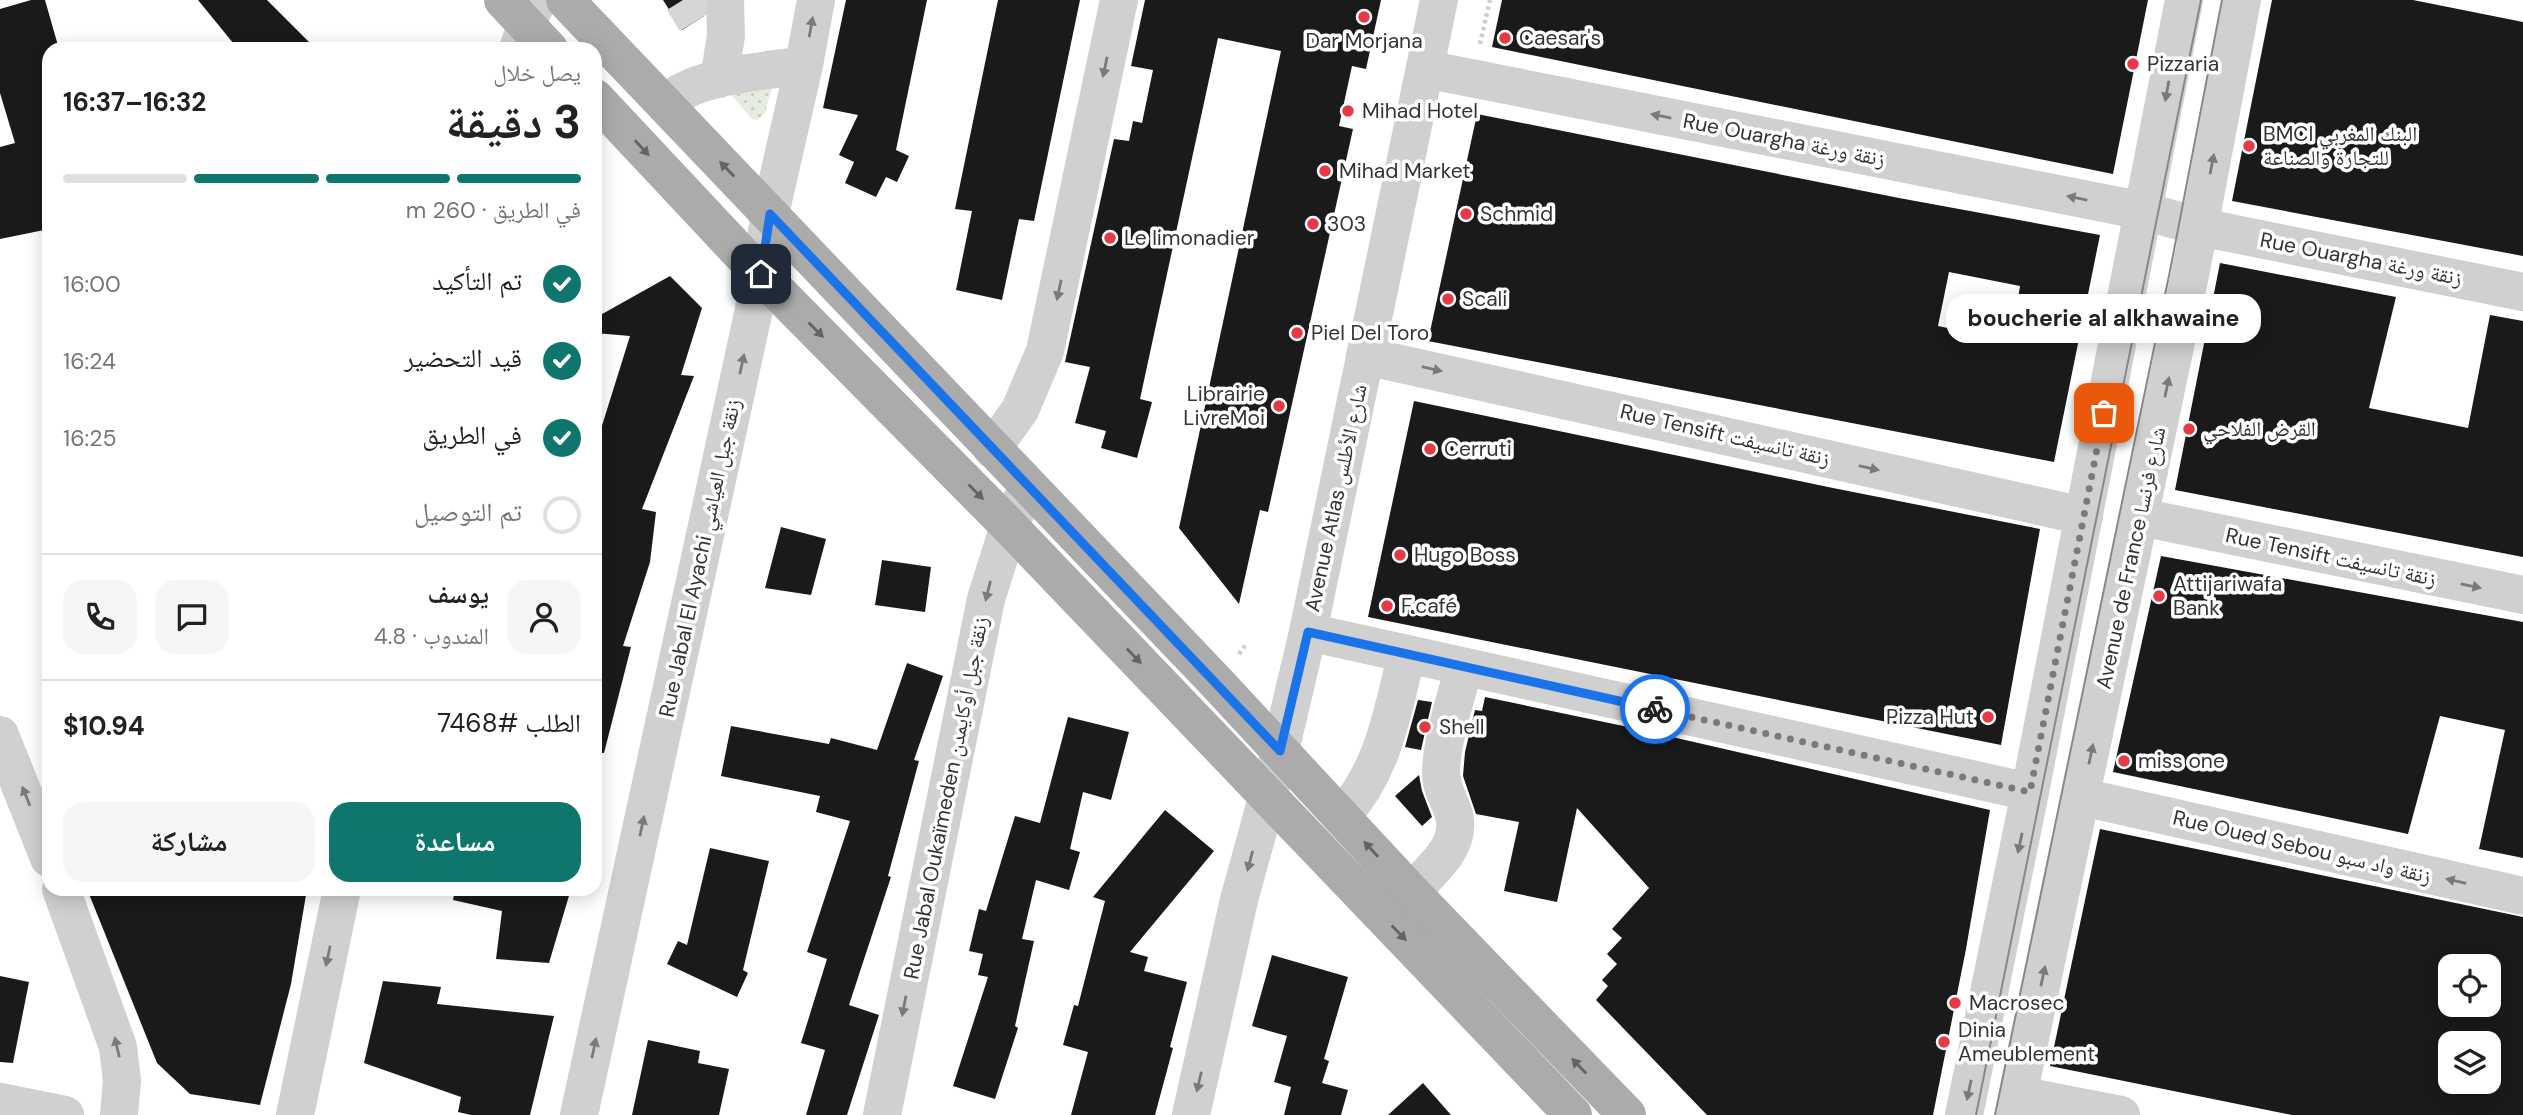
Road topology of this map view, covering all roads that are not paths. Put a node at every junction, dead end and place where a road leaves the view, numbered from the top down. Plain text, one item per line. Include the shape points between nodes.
1 (816, 0) edge
2 (1119, 0) edge
3 (1439, 0) edge
4 (2184, 0) edge
5 (2242, 0) edge
6 (710, 10) tunnel mouth
7 (543, 16) edge
8 (579, 42) edge
9 (602, 59) edge
10 (804, 65) junction
11 (1425, 69) junction
12 (721, 70) junction
13 (665, 104) junction
14 (602, 105) edge
15 (2144, 211) junction
16 (770, 214) junction
17 (2200, 227) junction
18 (761, 274) junction
19 (2523, 292) edge
20 (1365, 356) junction
21 (992, 449) junction
22 (1028, 487) junction
23 (2084, 516) junction
24 (2140, 517) junction
25 (1009, 526) junction
26 (2523, 595) edge
27 (1308, 632) junction
28 (1406, 654) junction
29 (1464, 667) junction
30 (0, 735) edge
31 (1280, 751) junction
32 (1382, 752) junction
33 (1442, 764) junction
34 (2030, 792) junction
35 (1267, 795) junction
36 (2082, 797) junction
37 (1342, 817) junction
38 (42, 840) edge
39 (1411, 892) junction
40 (64, 896) edge
41 (341, 896) edge
42 (2523, 896) edge
43 (0, 1102) edge
44 (2016, 1105) edge
45 (65, 1115) edge
46 (119, 1115) edge
47 (295, 1115) edge
48 (579, 1115) edge
49 (882, 1115) edge
50 (1191, 1115) edge
51 (1573, 1115) edge
52 (1627, 1115) edge
53 (1964, 1115) edge
54 (2121, 1115) edge

10 -> 1 street, Rue Jabal El Ayachi زنقة جبل العياشي
2 -> 21 street via 1045,351 1020,410
3 - 11 street, Avenue Atlas شارع الأطلس
4 -> 15 street
17 -> 5 street, Avenue de France شارع فرنسا
6 - 12 street via 726,36
7 - 8 main road
9 - 13 main road
10 - 12 street
10 - 16 street, Rue Jabal El Ayachi زنقة جبل العياشي
15 -> 11 street, Rue Ouargha زنقة ورغة
11 - 20 street, Avenue Atlas شارع الأطلس
12 - 13 street
16 -> 13 main road
14 -> 18 main road
15 - 17 street, Rue Ouargha زنقة ورغة
15 - 23 street
16 - 18 street, Rue Jabal El Ayachi زنقة جبل العياشي
16 - 21 main road
17 - 19 street, Rue Ouargha زنقة ورغة
24 -> 17 street, Avenue de France شارع فرنسا
18 -> 25 main road
48 -> 18 street, Rue Jabal El Ayachi زنقة جبل العياشي
20 -> 23 street, Rue Tensift زنقة تانسيفت
20 - 27 street, Avenue Atlas شارع الأطلس
21 - 22 main road
22 - 25 street, Rue Jabal Oukaïmeden زنقة جبل أوكايمدن
22 - 31 main road
23 - 34 street
24 -> 26 street, Rue Tensift زنقة تانسيفت
36 -> 24 street, Avenue de France شارع فرنسا
25 -> 35 main road
25 -> 49 street, Rue Jabal Oukaïmeden زنقة جبل أوكايمدن via 986,599
27 - 28 street
27 - 31 street, Avenue Atlas شارع الأطلس
28 - 29 street
28 - 32 street
29 - 33 street
29 - 34 street
38 -> 30 street
31 - 35 street, Avenue Atlas شارع الأطلس
31 - 37 main road
32 - 33 street
32 - 37 street via 1372,776
33 - 39 street via 1454,834 1447,852
34 -> 53 street
35 -> 50 street, Avenue Atlas شارع الأطلس
35 -> 51 main road
42 -> 36 street, Rue Oued Sebou زنقة واد سبو
44 -> 36 street, Avenue de France شارع فرنسا
39 -> 37 main road
52 -> 39 main road
46 -> 40 street via 118,1047
41 -> 47 street
43 - 45 street
44 - 54 street

